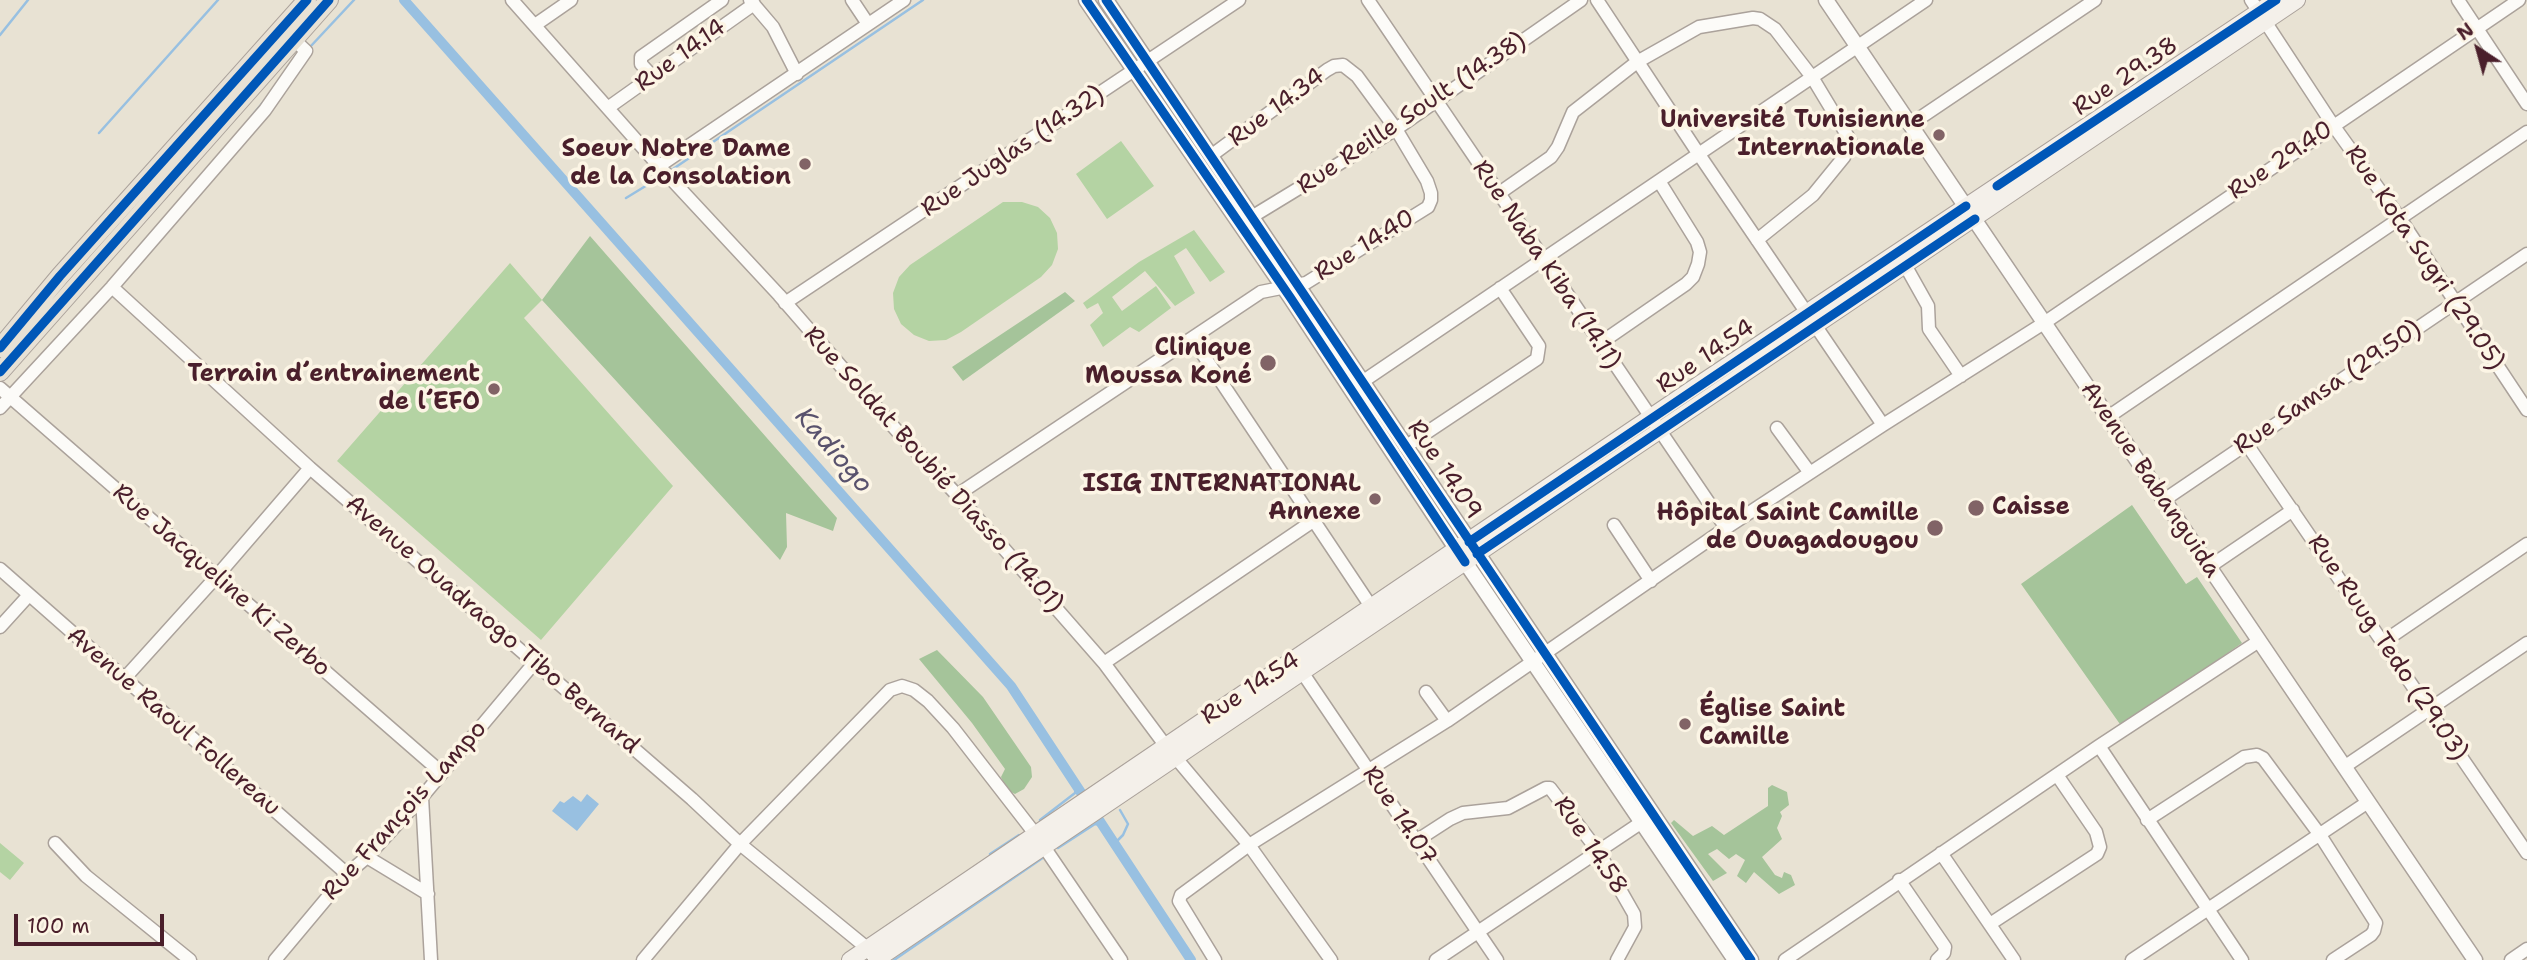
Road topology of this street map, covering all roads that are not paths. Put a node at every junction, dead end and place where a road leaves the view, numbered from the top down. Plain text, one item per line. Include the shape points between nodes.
1 (307, 0) edge
2 (329, 0) edge
3 (512, 0) edge
4 (571, 0) edge
5 (722, 0) edge
6 (852, 0) edge
7 (904, 0) edge
8 (1086, 0) edge
9 (1106, 0) edge
10 (1239, 0) edge
11 (1368, 0) edge
12 (1581, 0) edge
13 (1597, 0) edge
14 (1826, 0) edge
15 (1926, 0) edge
16 (2095, 0) edge
17 (2276, 0) edge
18 (2297, 0) edge
19 (2458, 0) edge
20 (2519, 0) edge
21 (751, 2) edge
22 (2259, 11) edge
23 (535, 24) junction
24 (868, 24) junction
25 (2476, 29) junction
26 (288, 34) junction
27 (1858, 46) junction
28 (1148, 61) junction
29 (1637, 62) junction
30 (1134, 71) junction
31 (797, 74) junction
32 (653, 77) junction
33 (1812, 77) junction
34 (1436, 103) junction
35 (2527, 104) edge
36 (609, 107) junction
37 (1911, 124) junction
38 (2333, 125) junction
39 (1396, 129) junction
40 (2527, 132) edge
41 (1698, 153) junction
42 (1212, 155) junction
43 (659, 166) junction
44 (1659, 181) junction
45 (1498, 194) junction
46 (1970, 213) junction
47 (1252, 216) junction
48 (2399, 217) junction
49 (1240, 225) junction
50 (1757, 240) junction
51 (2527, 254) edge
52 (1542, 260) junction
53 (1905, 265) junction
54 (1291, 286) junction
55 (112, 287) junction
56 (1500, 288) junction
57 (2455, 302) junction
58 (785, 303) junction
59 (1811, 319) junction
60 (2044, 323) junction
61 (1192, 338) junction
62 (1600, 344) junction
63 (0, 348) edge
64 (0, 372) edge
65 (1961, 376) junction
66 (1362, 382) junction
67 (0, 388) edge
68 (10, 398) junction
69 (0, 408) edge
70 (2527, 410) edge
71 (2108, 417) junction
72 (1654, 424) junction
73 (1883, 425) junction
74 (1777, 428) dead end
75 (2246, 443) junction
76 (1405, 447) junction
77 (310, 468) junction
78 (1810, 473) junction
79 (957, 495) junction
80 (2164, 500) junction
81 (2293, 510) junction
82 (1312, 521) junction
83 (1614, 525) dead end
84 (1726, 528) junction
85 (2527, 544) edge
86 (1467, 552) junction
87 (2209, 568) junction
88 (0, 569) edge
89 (217, 576) junction
90 (1651, 581) junction
91 (29, 595) junction
92 (1372, 608) junction
93 (0, 627) edge
94 (2259, 641) junction
95 (2383, 642) junction
96 (2527, 642) edge
97 (1539, 659) junction
98 (535, 662) junction
99 (1104, 663) junction
100 (1302, 672) junction
101 (124, 679) junction
102 (1426, 692) dead end
103 (2430, 709) junction
104 (1447, 721) junction
105 (2099, 746) junction
106 (1171, 751) junction
107 (2344, 766) junction
108 (1369, 771) junction
109 (443, 773) junction
110 (2057, 775) junction
111 (422, 797) junction
112 (2368, 802) junction
113 (1648, 818) junction
114 (2147, 820) junction
115 (2320, 835) junction
116 (1039, 841) junction
117 (1416, 841) junction
118 (55, 843) dead end
119 (740, 845) junction
120 (1249, 845) junction
121 (1598, 851) junction
122 (1941, 853) junction
123 (2527, 853) edge
124 (367, 857) junction
125 (347, 874) junction
126 (1899, 880) junction
127 (428, 894) junction
128 (2208, 910) junction
129 (1990, 924) junction
130 (1478, 932) junction
131 (2527, 949) edge
132 (873, 956) edge
133 (190, 960) edge
134 (275, 960) edge
135 (431, 960) edge
136 (643, 960) edge
137 (850, 960) edge
138 (1121, 960) edge
139 (1215, 960) edge
140 (1331, 960) edge
141 (1436, 960) edge
142 (1497, 960) edge
143 (1617, 960) edge
144 (1735, 960) edge
145 (1751, 960) edge
146 (1785, 960) edge
147 (1937, 960) edge
148 (2014, 960) edge
149 (2132, 960) edge
150 (2242, 960) edge
151 (2333, 960) edge
152 (2475, 960) edge
153 (2511, 960) edge

1 - 26 main road
2 - 26 main road
3 - 23 street, Rue Soldat Boubié Diasso (14.01)
4 - 23 street
5 - 32 street via 641,57 641,64
6 - 24 street
7 - 24 street
8 - 30 street, Rue 14.09
9 - 28 street, Rue 14.09
10 - 28 street, Rue Juglas (14.32)
11 - 34 street, Rue Naba Kiba (14.11)
12 - 34 street, Rue Reille Soult (14.38)
13 - 29 street
14 - 27 street, Avenue Babanguida
15 - 27 street
16 - 37 street
17 - 22 main road, Rue 29.38
18 - 22 main road, Rue 29.38
19 - 25 street
20 - 25 street, Rue 29.40
21 - 31 street via 773,27
21 - 32 street, Rue 14.14
22 - 38 street, Rue Kota Sugri (29.05)
22 - 46 main road, Rue 29.38
23 - 36 street, Rue Soldat Boubié Diasso (14.01)
24 - 31 street
25 - 35 street
25 - 38 street, Rue 29.40
26 - 55 street via 306,51 265,110
26 - 63 main road via 60,276
26 - 64 main road
27 - 33 street
27 - 37 street, Avenue Babanguida
28 - 30 street, Rue Juglas (14.32)
28 - 42 street, Rue 14.09
29 - 33 street via 1699,27 1753,18 1768,22
29 - 41 street
29 - 45 street via 1573,111 1551,157
30 - 49 street, Rue 14.09
30 - 58 street, Rue Juglas (14.32)
31 - 43 street
32 - 36 street, Rue 14.14
33 - 41 street
33 - 50 street via 1848,134 1849,146 1813,195
34 - 39 street, Rue Reille Soult (14.38)
34 - 45 street, Rue Naba Kiba (14.11)
36 - 43 street, Rue Soldat Boubié Diasso (14.01)
37 - 46 street, Avenue Babanguida
38 - 48 street, Rue Kota Sugri (29.05)
38 - 60 street, Rue 29.40
39 - 42 street, Rue 14.34 via 1357,76 1343,65 1334,66
39 - 47 street, Rue Reille Soult (14.38)
39 - 54 street, Rue 14.40 via 1430,187 1428,207 1314,279
40 - 48 street
41 - 44 street
41 - 50 street
42 - 47 street, Rue 14.09
43 - 58 street, Rue Soldat Boubié Diasso (14.01)
44 - 52 street
44 - 62 street via 1697,242 1698,264 1686,285
45 - 52 street, Rue Naba Kiba (14.11)
46 - 53 main road
46 - 59 main road
46 - 60 street, Avenue Babanguida
47 - 49 street, Rue Reille Soult (14.38)
47 - 54 street, Rue 14.09
48 - 57 street, Rue Kota Sugri (29.05)
48 - 71 street
49 - 54 street, Rue 14.09
50 - 59 street
51 - 57 street, Rue Samsa (29.50)
52 - 56 street
52 - 62 street, Rue Naba Kiba (14.11)
53 - 59 main road
53 - 65 street via 1928,306 1929,329
54 - 61 street via 1261,292
54 - 66 street, Rue 14.09
54 - 86 street, Rue 14.09
55 - 68 street
55 - 77 street, Avenue Ouadraogo Tibo Bernard
56 - 66 street
56 - 76 street via 1539,346 1537,359
57 - 70 street, Rue Kota Sugri (29.05)
57 - 75 street, Rue Samsa (29.50)
58 - 79 street, Rue Soldat Boubié Diasso (14.01)
59 - 72 main road, Rue 14.54
59 - 73 street
60 - 65 street, Rue 29.40
60 - 71 street, Avenue Babanguida
61 - 79 street
61 - 82 street
62 - 72 street, Rue Naba Kiba (14.11)
65 - 73 street, Rue 29.40
66 - 76 street, Rue 14.09
67 - 68 street, Rue Jacqueline Ki Zerbo
68 - 69 street
68 - 89 street, Rue Jacqueline Ki Zerbo
71 - 80 street, Avenue Babanguida
72 - 84 street, Rue Naba Kiba (14.11)
72 - 86 main road, Rue 14.54
73 - 78 street, Rue 29.40
74 - 78 street
75 - 80 street, Rue Samsa (29.50)
75 - 81 street, Rue Ruug Tedo (29.03)
76 - 86 street, Rue 14.09
77 - 89 street
77 - 98 street, Avenue Ouadraogo Tibo Bernard
78 - 84 street, Rue 29.40
79 - 99 street, Rue Soldat Boubié Diasso (14.01)
80 - 87 street, Avenue Babanguida
81 - 87 street
81 - 95 street, Rue Ruug Tedo (29.03)
82 - 92 street
82 - 99 street
83 - 90 street
84 - 90 street, Rue 29.40
85 - 95 street
86 - 92 main road, Rue 14.54
86 - 97 street, Rue 14.09
86 - 100 main road
87 - 94 street, Avenue Babanguida
88 - 91 street, Avenue Raoul Follereau
89 - 101 street
89 - 109 street, Rue Jacqueline Ki Zerbo
90 - 97 street, Rue 29.40
91 - 93 street
91 - 101 street, Avenue Raoul Follereau
92 - 106 main road, Rue 14.54
94 - 105 street
94 - 107 street, Avenue Babanguida
95 - 103 street, Rue Ruug Tedo (29.03)
96 - 103 street
97 - 104 street, Rue 29.40
97 - 113 street, Rue 14.09
98 - 109 street, Rue François Lampo
98 - 119 street, Avenue Ouadraogo Tibo Bernard
99 - 106 street, Rue Soldat Boubié Diasso (14.01)
100 - 106 main road
100 - 108 street, Rue 14.07
101 - 125 street, Avenue Raoul Follereau
102 - 104 street
103 - 107 street
103 - 123 street, Rue Ruug Tedo (29.03)
104 - 108 street, Rue 29.40
105 - 110 street
105 - 114 street
106 - 116 main road, Rue 14.54
106 - 120 street, Rue Soldat Boubié Diasso (14.01)
107 - 112 street, Avenue Babanguida
108 - 117 street, Rue 14.07
108 - 120 street, Rue 29.40
109 - 111 street, Rue François Lampo
110 - 122 street
110 - 129 street via 2096,832 2097,854
111 - 124 street, Rue François Lampo
111 - 127 street
112 - 115 street
112 - 152 street, Avenue Babanguida
113 - 121 street
113 - 144 street, Rue 14.09
113 - 145 street, Rue 14.09
114 - 115 street via 2244,757 2257,755
114 - 128 street
115 - 128 street
115 - 151 street via 2376,923 2371,935
116 - 119 street via 953,728 928,701 902,686 890,690
116 - 132 main road, Rue 14.54
116 - 138 street
117 - 121 street, Rue 14.58 via 1463,813 1508,808 1550,788
117 - 130 street, Rue 14.07
118 - 133 street via 86,876
119 - 132 street, Avenue Ouadraogo Tibo Bernard
119 - 136 street
120 - 139 street, Rue 29.40 via 1181,895 1181,907
120 - 140 street, Rue Soldat Boubié Diasso (14.01)
121 - 130 street
121 - 143 street, Rue 14.58 via 1636,921
122 - 126 street
122 - 129 street
124 - 125 street, Rue François Lampo
124 - 127 street
125 - 134 street, Rue François Lampo
126 - 146 street
126 - 147 street via 1945,947
127 - 135 street
128 - 149 street
128 - 150 street
129 - 148 street
130 - 141 street
130 - 142 street, Rue 14.07
131 - 153 street
132 - 137 main road, Rue 14.54

